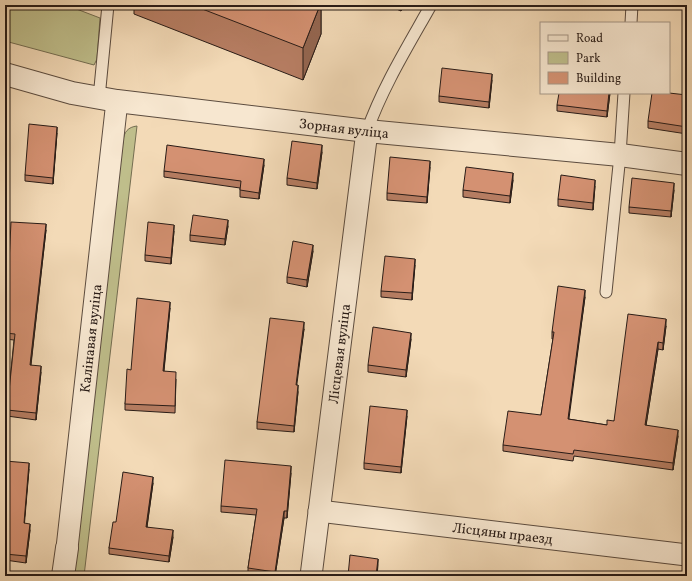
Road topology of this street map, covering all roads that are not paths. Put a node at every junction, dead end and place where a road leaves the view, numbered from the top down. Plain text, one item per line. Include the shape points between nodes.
1 (108, 5) edge
2 (431, 5) edge
3 (632, 5) edge
4 (631, 22) edge
5 (5, 74) edge
6 (624, 94) edge
7 (108, 100) junction
8 (367, 131) junction
9 (620, 155) junction
10 (687, 164) edge
11 (606, 292) dead end
12 (319, 511) junction
13 (67, 548) joint
14 (687, 555) edge
15 (64, 576) edge
16 (311, 576) edge

1 - 7 lane
2 - 8 lane via 392,74
3 - 4 lane
5 - 7 street, Зорная вуліца via 72,93
6 - 9 lane
7 - 8 street, Зорная вуліца
7 - 13 street, Калінавая вуліца
8 - 9 street, Зорная вуліца
8 - 12 street, Лісцевая вуліца
9 - 10 street, Зорная вуліца
9 - 11 lane
12 - 14 street, Лісцяны праезд
12 - 16 street, Лісцевая вуліца
13 - 15 street, Калінавая вуліца

